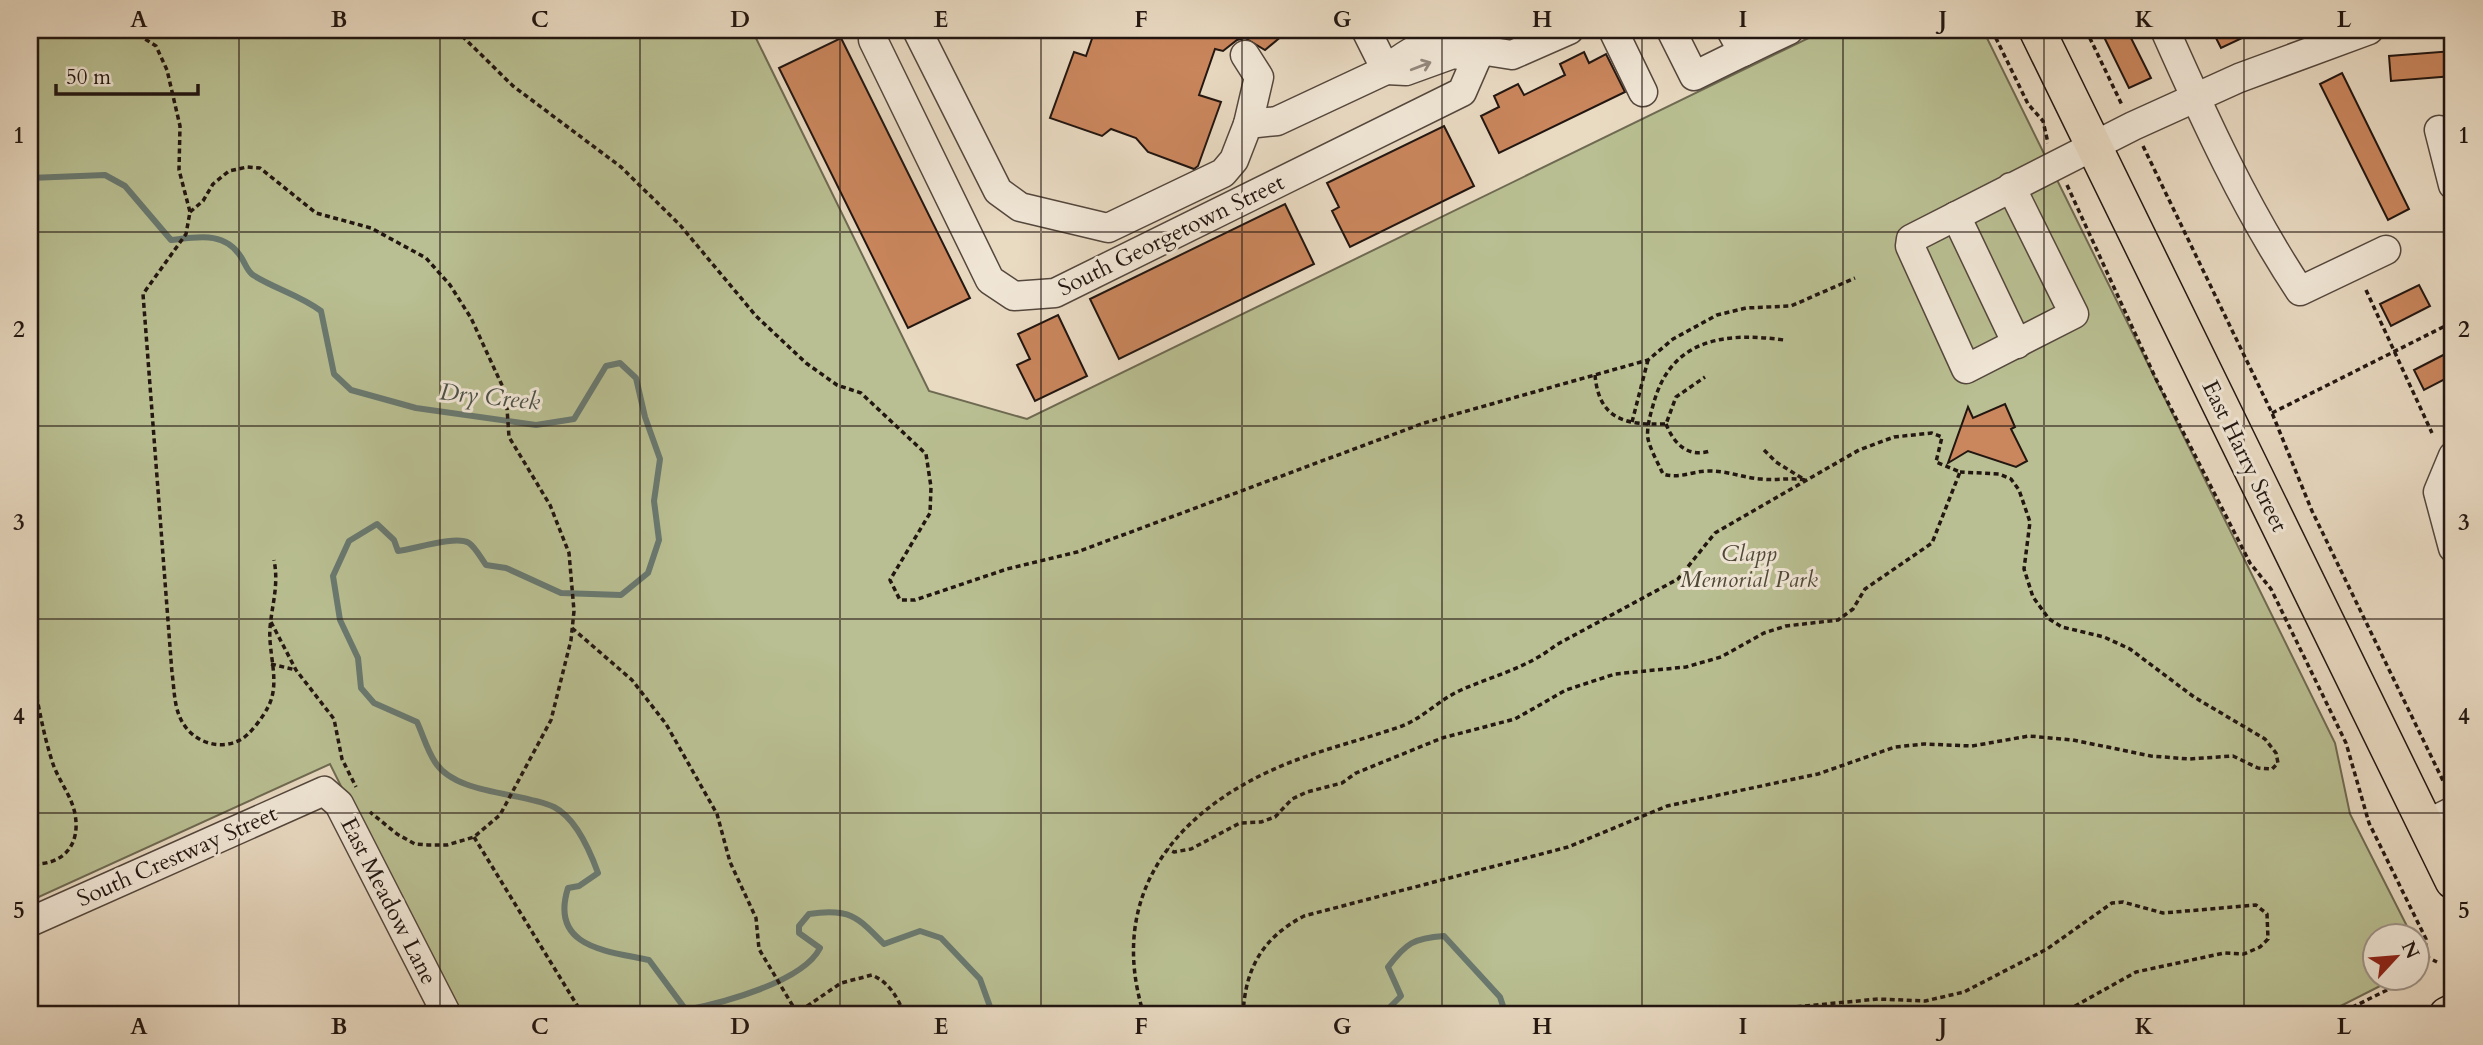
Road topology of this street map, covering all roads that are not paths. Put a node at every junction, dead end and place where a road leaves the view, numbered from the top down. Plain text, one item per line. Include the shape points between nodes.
1 (874, 30) edge
2 (917, 30) edge
3 (1366, 30) edge
4 (1569, 30) edge
5 (1613, 30) edge
6 (1671, 30) edge
7 (1789, 30) edge
8 (2037, 30) edge
9 (2165, 30) edge
10 (2369, 30) edge
11 (1737, 41) edge
12 (1482, 45) edge
13 (1245, 55) dead end
14 (1386, 70) junction
15 (1643, 92) dead end
16 (2197, 97) junction
17 (1248, 124) junction
18 (2439, 131) dead end
19 (2094, 144) junction
20 (2453, 185) edge
21 (2011, 187) junction
22 (1956, 216) junction
23 (2386, 250) dead end
24 (2017, 344) junction
25 (2453, 456) edge
26 (2453, 548) edge
27 (324, 791) joint
28 (2439, 818) edge
29 (2453, 881) edge
30 (30, 922) edge
31 (2453, 1012) edge
32 (447, 1015) edge
33 (2447, 1015) edge

1 - 12 street, South Georgetown Street via 873,40 990,280 1014,296 1055,293 1462,92
2 - 17 street via 998,191 1020,206 1108,228 1223,173 1234,160
3 - 14 street
4 - 12 street via 1512,55
5 - 15 street
6 - 11 street via 1693,76
7 - 11 street
8 - 19 main road, East Harry Street
9 - 16 street
10 - 16 street
12 - 14 street via 1437,41
13 - 17 street via 1259,77
14 - 17 street via 1277,121
16 - 19 street
16 - 23 street via 2213,141 2300,291
18 - 20 street
19 - 21 street
19 - 28 main road, East Harry Street
21 - 22 street
21 - 24 street via 2074,314
22 - 24 street
22 - 24 street via 1909,243 1966,369
25 - 26 street via 2438,492
27 - 30 street, South Crestway Street
27 - 32 street, East Meadow Lane via 339,804
28 - 29 main road, East Harry Street
31 - 33 main road

